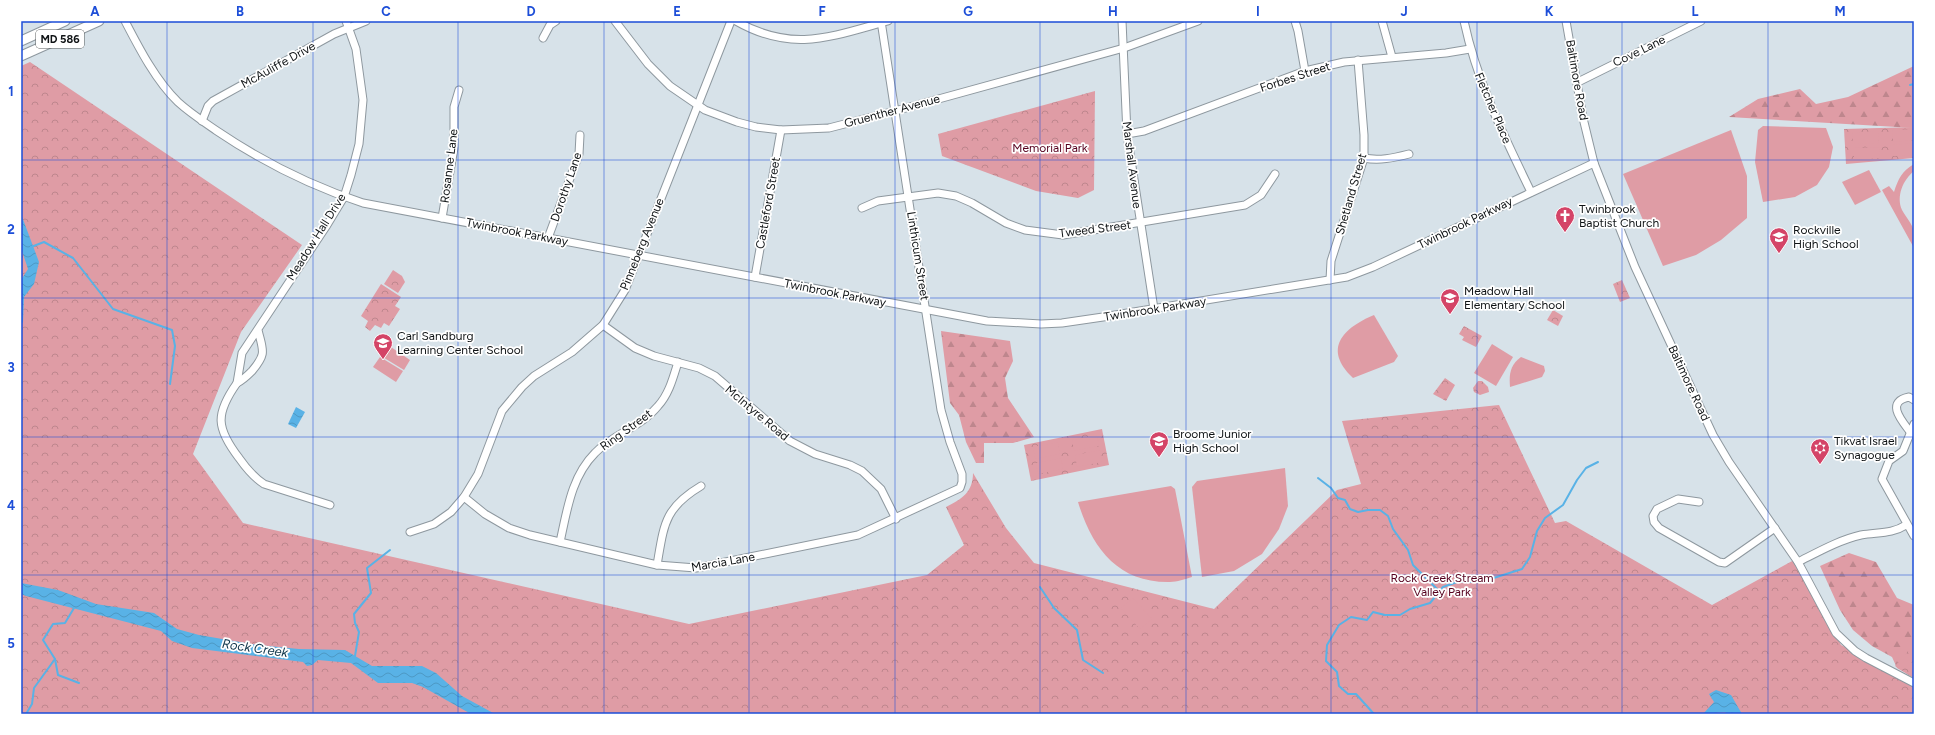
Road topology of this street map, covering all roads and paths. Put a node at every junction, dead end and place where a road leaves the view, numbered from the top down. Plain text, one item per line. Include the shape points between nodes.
1 (65, 21) edge
2 (99, 21) edge
3 (125, 21) edge
4 (366, 21) edge
5 (556, 21) edge
6 (615, 21) edge
7 (731, 21) edge
8 (736, 21) edge
9 (1122, 21) edge
10 (1198, 21) edge
11 (1295, 21) edge
12 (1382, 21) edge
13 (1464, 21) edge
14 (1566, 21) edge
15 (1701, 21) edge
16 (884, 22) edge
17 (347, 24) edge
18 (543, 38) dead end
19 (21, 41) edge
20 (1124, 48) junction
21 (1470, 49) junction
22 (21, 56) edge
23 (1392, 57) junction
24 (1358, 60) junction
25 (1305, 71) junction
26 (1578, 82) junction
27 (459, 90) dead end
28 (698, 105) junction
29 (896, 111) junction
30 (202, 121) junction
31 (781, 130) junction
32 (1126, 134) junction
33 (580, 135) dead end
34 (1409, 154) dead end
35 (1364, 158) junction
36 (1594, 163) junction
37 (1275, 174) dead end
38 (1531, 192) junction
39 (344, 196) junction
40 (908, 197) junction
41 (862, 208) dead end
42 (442, 218) junction
43 (1140, 223) junction
44 (548, 238) junction
45 (639, 256) junction
46 (754, 277) junction
47 (1330, 280) junction
48 (1154, 309) junction
49 (926, 310) junction
50 (603, 325) junction
51 (258, 330) junction
52 (678, 362) junction
53 (237, 383) junction
54 (1914, 400) edge
55 (1914, 424) edge
56 (1911, 432) junction
57 (701, 486) dead end
58 (960, 488) joint
59 (464, 497) junction
60 (1699, 502) dead end
61 (330, 505) dead end
62 (896, 519) junction
63 (1906, 525) junction
64 (1775, 528) junction
65 (410, 532) dead end
66 (1914, 536) edge
67 (560, 542) junction
68 (1798, 562) junction
69 (657, 565) junction
70 (1914, 683) edge

1 - 19 main road, MD 586
2 - 22 main road, MD 586
3 - 30 street, Twinbrook Parkway via 144,58 155,73 178,102
4 - 17 street, McAuliffe Drive
5 - 18 street via 550,25
6 - 28 street, Gruenther Avenue via 648,64 670,86
7 - 28 street, Pinneberg Avenue
8 - 16 street via 765,36 796,41 813,40
9 - 20 street, Marshall Avenue
10 - 20 street, Gruenther Avenue
11 - 25 street
12 - 23 street
13 - 21 street, Fletcher Place
14 - 26 street, Baltimore Road
15 - 26 street, Cove Lane
16 - 29 street, Linthicum Street
17 - 30 street, McAuliffe Drive via 213,101
17 - 39 street, Meadow Hall Drive via 356,50 363,100 359,144
20 - 29 street, Gruenther Avenue
20 - 32 street, Marshall Avenue
21 - 23 street, Forbes Street
21 - 38 street, Fletcher Place via 1492,109
23 - 24 street, Forbes Street
24 - 25 street, Forbes Street
24 - 35 street, Shetland Street
25 - 32 street, Forbes Street via 1144,131
26 - 36 street, Baltimore Road via 1583,118
27 - 42 street, Rosanne Lane via 454,107 454,148
28 - 31 street, Gruenther Avenue via 737,122
28 - 45 street, Pinneberg Avenue
29 - 31 street, Gruenther Avenue via 829,128
29 - 40 street, Linthicum Street
30 - 39 street, Twinbrook Parkway via 277,168 317,187
31 - 46 street, Castleford Street
32 - 43 street, Marshall Avenue
33 - 44 street, Dorothy Lane via 579,154
34 - 35 street via 1373,160
35 - 47 street, Shetland Street via 1332,261
36 - 38 street, Twinbrook Parkway
36 - 64 street, Baltimore Road via 1635,267 1713,435
37 - 43 street, Tweed Street via 1261,196 1244,205
38 - 47 street, Twinbrook Parkway via 1373,267 1347,277
39 - 42 street, Twinbrook Parkway via 363,203
39 - 51 street, Meadow Hall Drive
40 - 41 street, Tweed Street via 878,202
40 - 43 street, Tweed Street via 938,193 956,196 1006,224 1038,233 1063,235
40 - 49 street, Linthicum Street
42 - 44 street, Twinbrook Parkway
43 - 48 street, Marshall Avenue
44 - 45 street, Twinbrook Parkway
45 - 46 street, Twinbrook Parkway
45 - 50 street, Pinneberg Avenue via 625,290
46 - 49 street, Twinbrook Parkway
47 - 48 street, Twinbrook Parkway
48 - 49 street, Twinbrook Parkway via 1103,318 1041,324 987,321
49 - 58 street, Linthicum Street via 941,410 962,474
50 - 52 street, McIntyre Road via 636,348
50 - 59 street, Pinneberg Avenue via 572,352 534,376 502,411 478,474
51 - 53 street, Meadow Hall Drive via 242,353
51 - 53 street, Meadow Hall Drive via 263,350 262,359 244,380
52 - 62 street, McIntyre Road via 715,376 790,441 815,454 862,471 881,489
52 - 67 street, Ring Street via 669,390 658,407 607,442 582,469 569,501
53 - 61 street, Meadow Hall Drive via 225,400 220,422 228,443 254,478 264,484
54 - 56 street via 1905,398 1896,410
55 - 56 street
56 - 63 street via 1903,451 1889,461 1882,479
57 - 69 street via 684,496 669,513
58 - 62 street, Marcia Lane
59 - 65 street, Pinneberg Avenue via 451,512 434,524
59 - 67 street, Marcia Lane via 485,514 509,528
60 - 64 street via 1678,499 1657,509 1653,516 1654,522 1659,528 1719,562 1725,563
62 - 69 street, Marcia Lane via 858,535 722,563 696,568
63 - 66 street
63 - 68 street via 1895,531 1862,535 1846,540
64 - 68 street, Baltimore Road
67 - 69 street, Marcia Lane
68 - 70 street, Baltimore Road via 1836,633 1866,658

